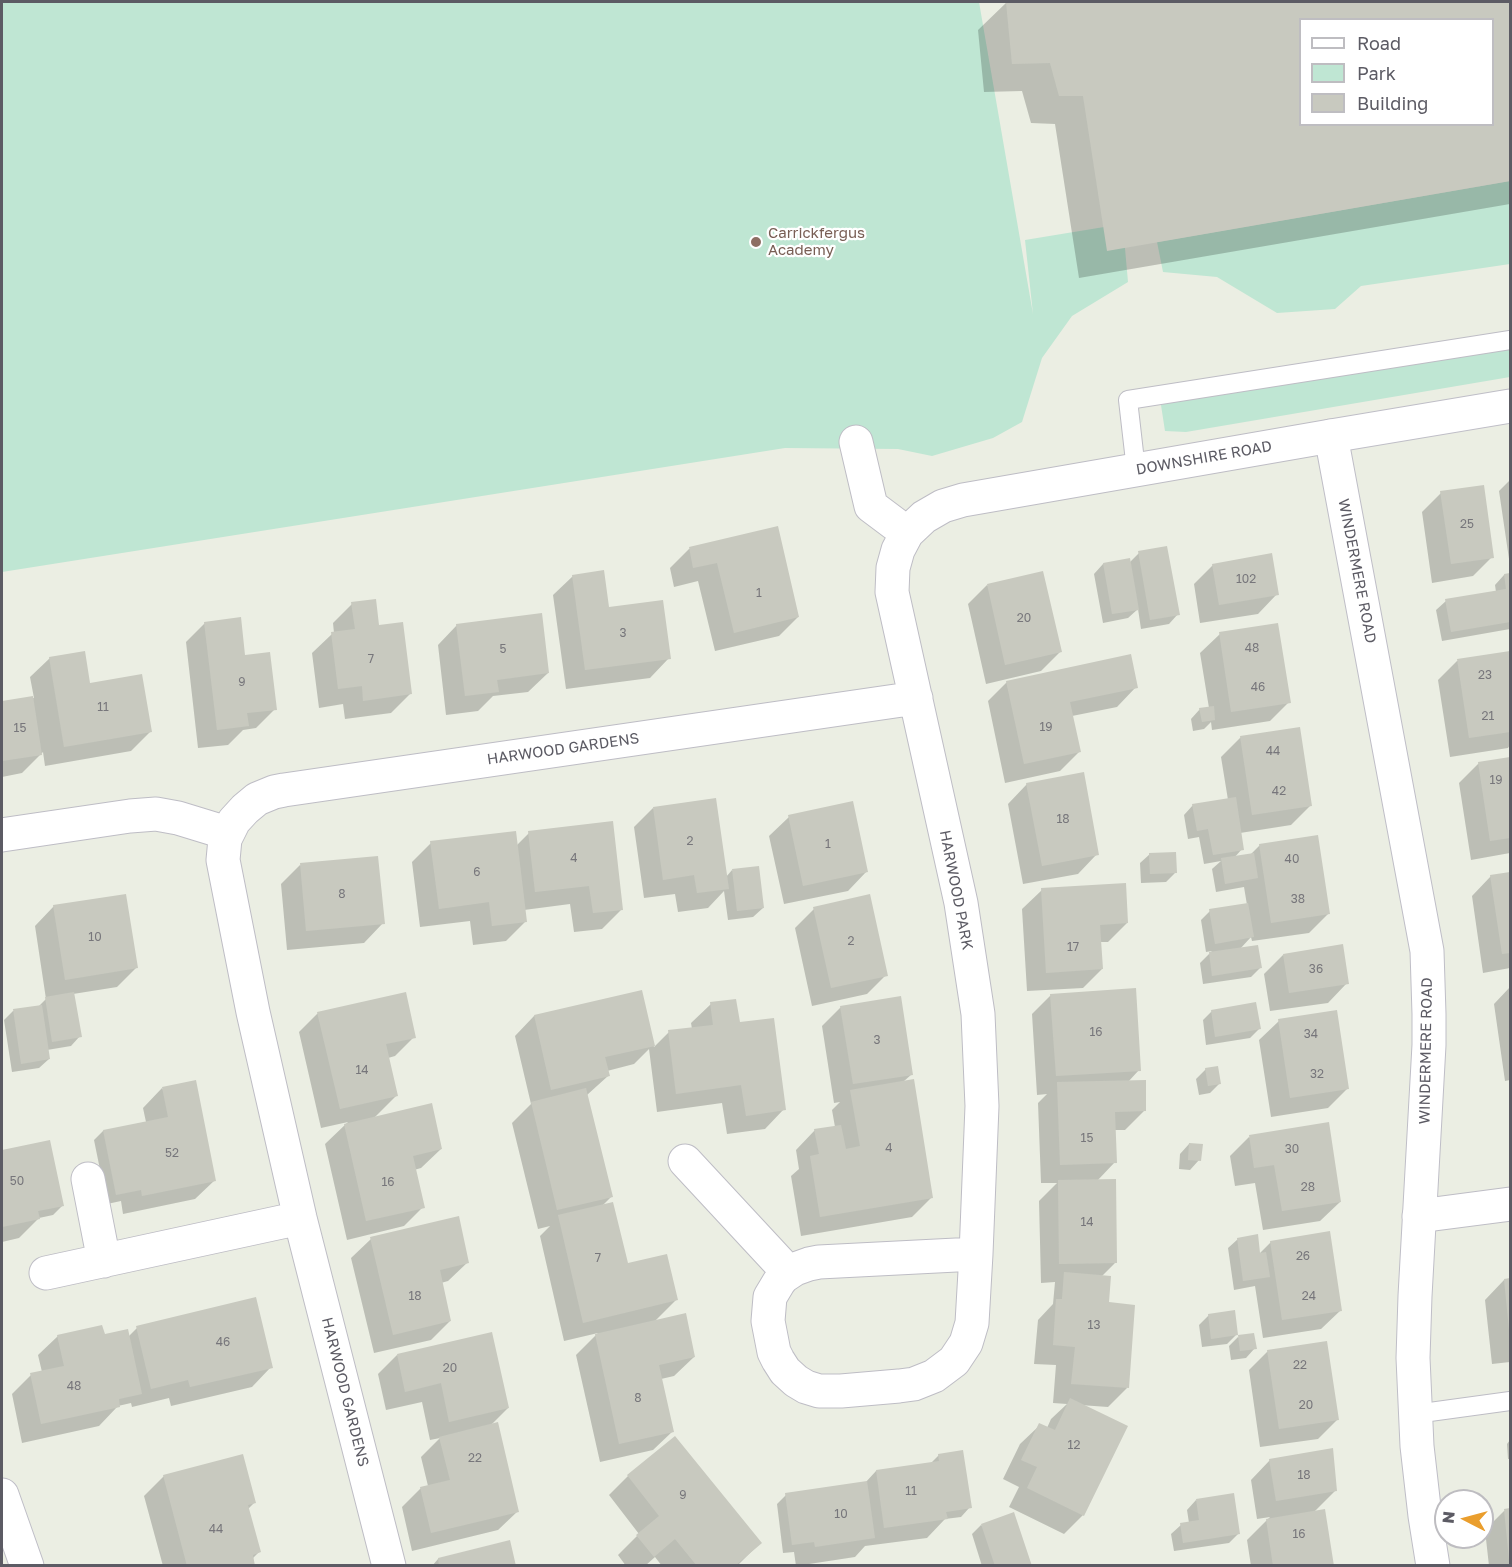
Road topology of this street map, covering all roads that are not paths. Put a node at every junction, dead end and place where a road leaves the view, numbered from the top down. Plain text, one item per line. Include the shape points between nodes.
1 (1510, 340) edge
2 (1510, 406) edge
3 (1331, 436) junction
4 (856, 442) dead end
5 (1136, 470) junction
6 (907, 533) junction
7 (916, 698) junction
8 (227, 833) junction
9 (2, 836) edge
10 (685, 1161) dead end
11 (88, 1179) dead end
12 (1510, 1204) edge
13 (1419, 1216) junction
14 (300, 1218) junction
15 (976, 1254) junction
16 (104, 1261) junction
17 (46, 1273) dead end
18 (789, 1273) junction
19 (1510, 1401) edge
20 (1415, 1414) junction
21 (2, 1495) edge
22 (27, 1566) edge
23 (389, 1566) edge
24 (1433, 1566) edge

1 - 5 lane via 1128,400
2 - 3 street, DOWNSHIRE ROAD
3 - 5 street, DOWNSHIRE ROAD
3 - 13 street, WINDERMERE ROAD via 1427,951 1430,1014
4 - 6 street via 871,506
5 - 6 street, DOWNSHIRE ROAD via 944,506
6 - 7 street, HARWOOD PARK via 893,568 892,592
7 - 8 street, HARWOOD GARDENS via 284,790 250,804
7 - 15 street, HARWOOD PARK via 961,903 978,1014 982,1106
8 - 9 street via 156,814
8 - 14 street, HARWOOD GARDENS via 224,870
10 - 18 street
11 - 16 street
12 - 13 street
13 - 20 street, WINDERMERE ROAD via 1413,1358
14 - 16 street
14 - 23 street, HARWOOD GARDENS
15 - 18 street via 819,1262
15 - 18 street, HARWOOD PARK via 973,1316 966,1343 941,1372 899,1386 819,1391 788,1374 774,1352 768,1315 772,1292
16 - 17 street
19 - 20 lane
20 - 24 street, WINDERMERE ROAD
21 - 22 street

